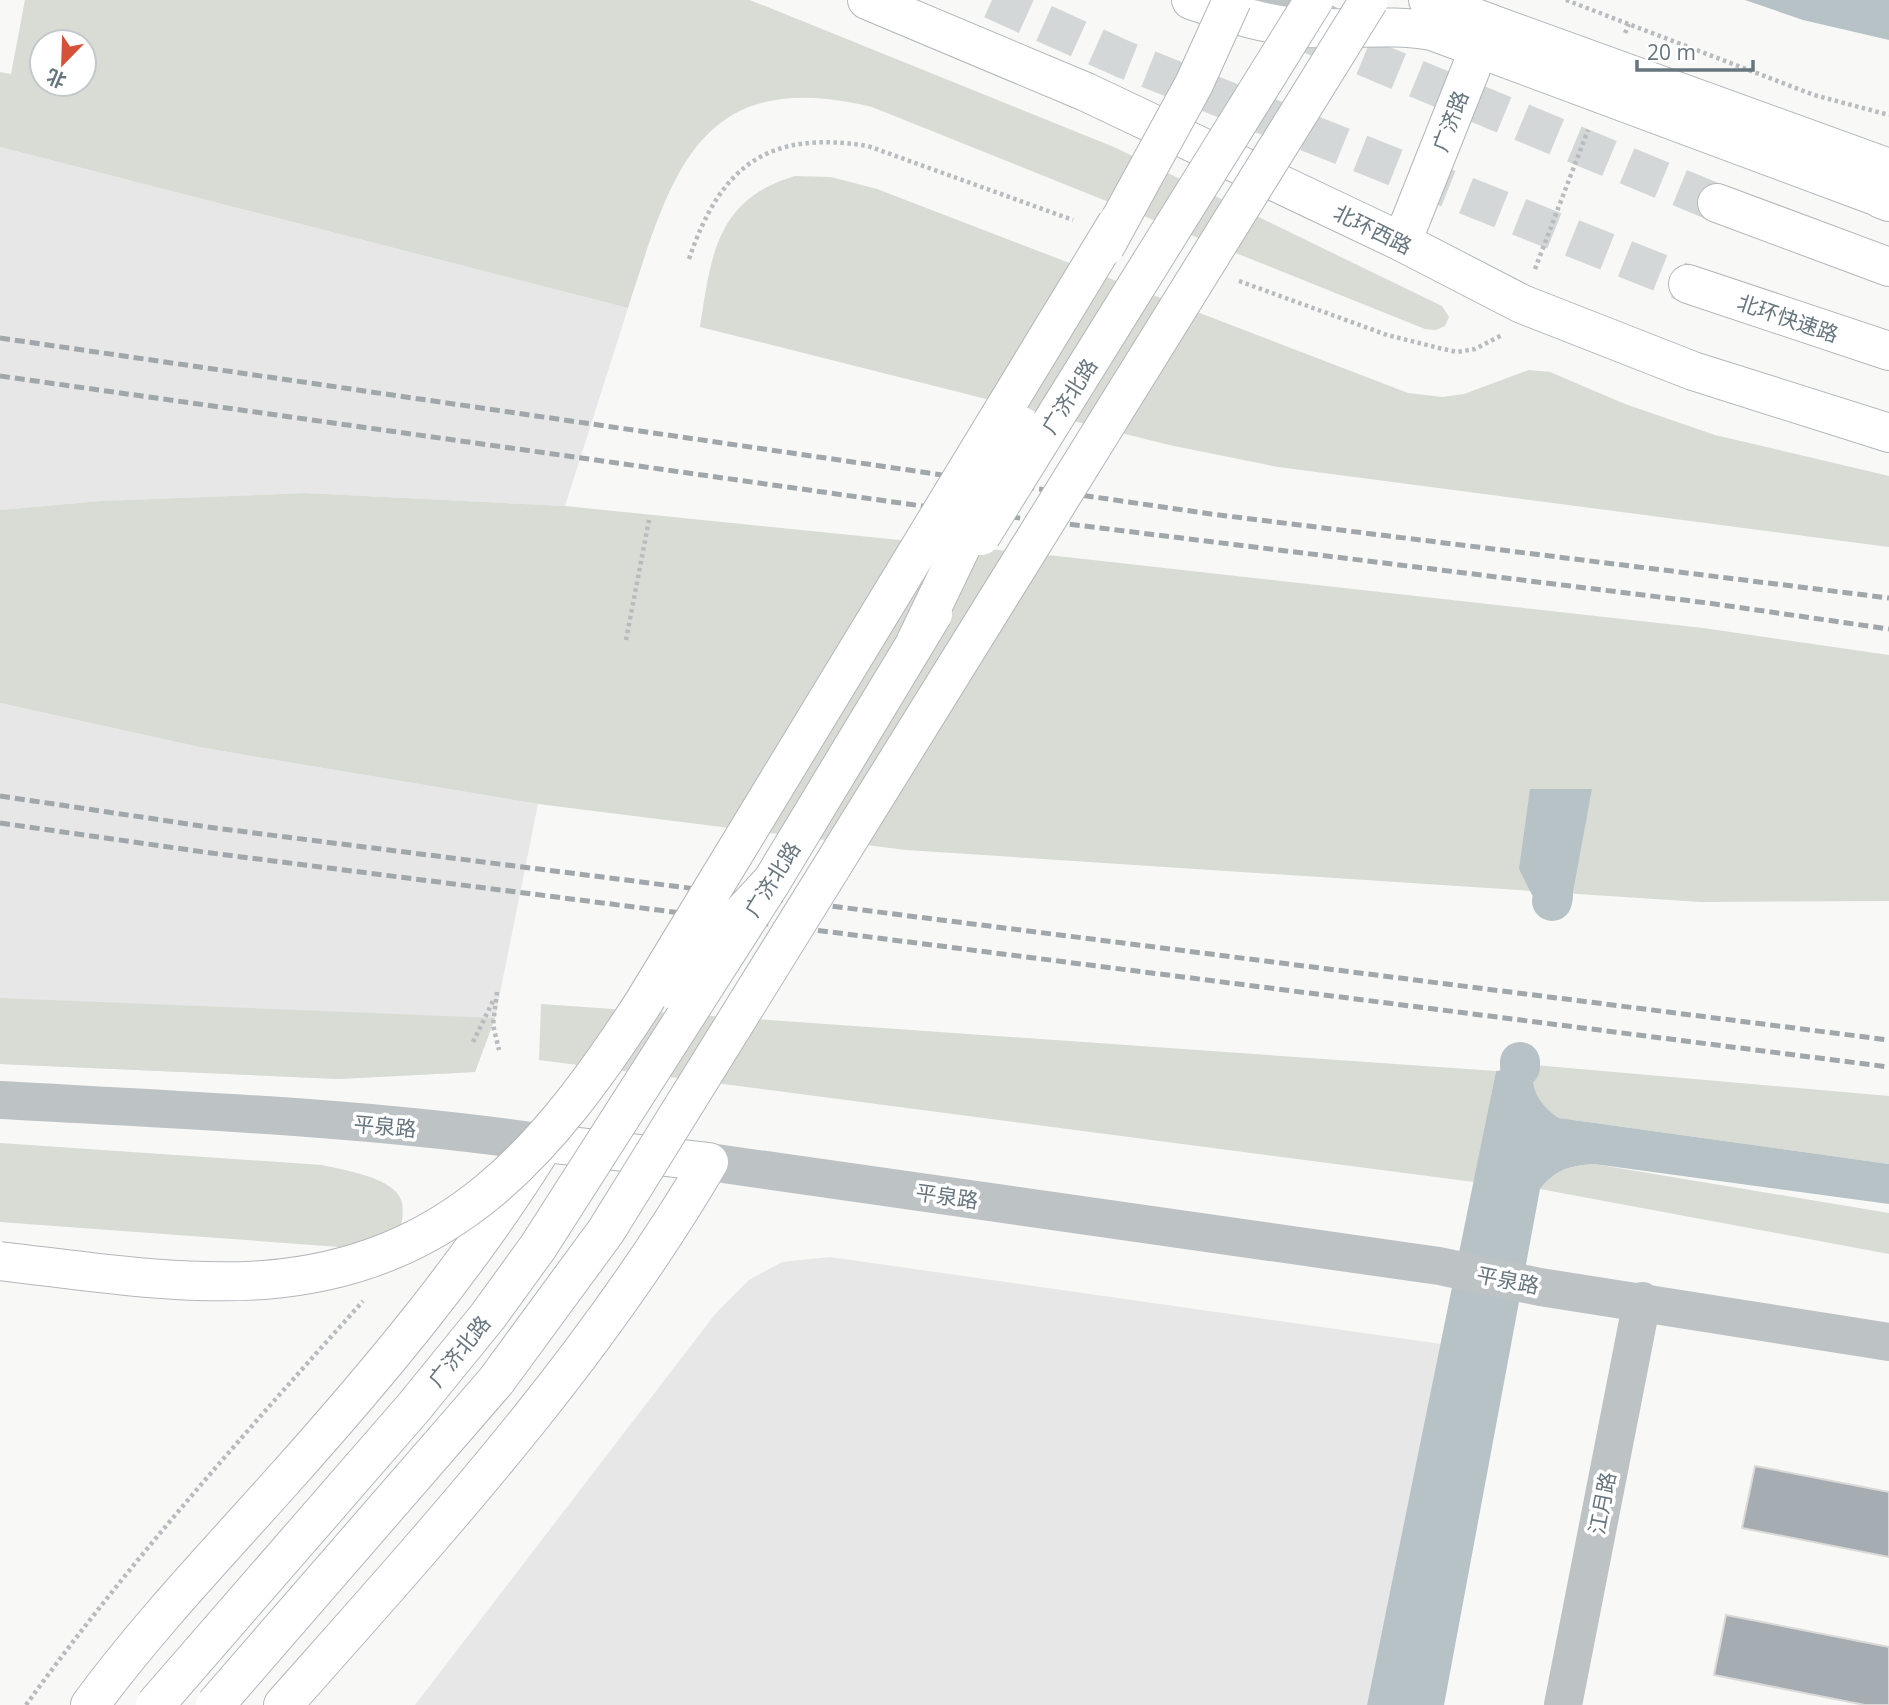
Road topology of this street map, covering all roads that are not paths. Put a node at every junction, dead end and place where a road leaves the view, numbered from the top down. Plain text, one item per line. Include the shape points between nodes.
1 (867, 0) edge
2 (1191, 0) edge
3 (1314, 0) edge
4 (1369, 0) edge
5 (1428, 0) edge
6 (1251, 5) edge
7 (1489, 24) edge
8 (1178, 135) junction
9 (1887, 192) edge
10 (1717, 203) tunnel mouth
11 (1117, 223) junction
12 (1402, 242) junction
13 (1889, 267) edge
14 (1688, 284) tunnel mouth
15 (1889, 351) edge
16 (1889, 433) edge
17 (916, 641) junction
18 (772, 881) junction
19 (609, 1055) junction
20 (0, 1100) edge
21 (545, 1143) junction
22 (709, 1162) junction
23 (0, 1261) edge
24 (1642, 1301) junction
25 (1889, 1342) edge
26 (90, 1705) edge
27 (155, 1705) edge
28 (215, 1705) edge
29 (283, 1705) edge
30 (1563, 1705) edge

1 - 8 main road, 北环西路
2 - 6 main road
3 - 17 main road, 广济北路, bridge
4 - 28 main road, bridge via 606,1231 487,1391
5 - 7 main road
6 - 7 main road via 1304,27 1432,31
6 - 8 main road
6 - 11 main road, bridge via 1199,74
7 - 9 main road via 1606,82
7 - 12 main road, 广济路
8 - 12 main road, 北环西路
10 - 13 main road
11 - 17 main road, bridge
11 - 19 main road, bridge
12 - 16 main road, 北环西路 via 1522,304 1693,371
14 - 15 main road, 北环快速路
17 - 18 main road, 广济北路, bridge
18 - 19 main road, bridge
18 - 27 main road, 广济北路, bridge via 595,1163 512,1284 414,1407
19 - 23 main road, bridge via 568,1113 493,1189 429,1231 357,1262 283,1278 230,1281
20 - 21 street, 平泉路 via 206,1111
21 - 22 main road, 平泉路
21 - 26 main road via 483,1236 402,1340
22 - 24 street, 平泉路 via 1438,1266
22 - 29 main road via 649,1260 551,1394
24 - 25 street, 平泉路
24 - 30 street, 江月路

